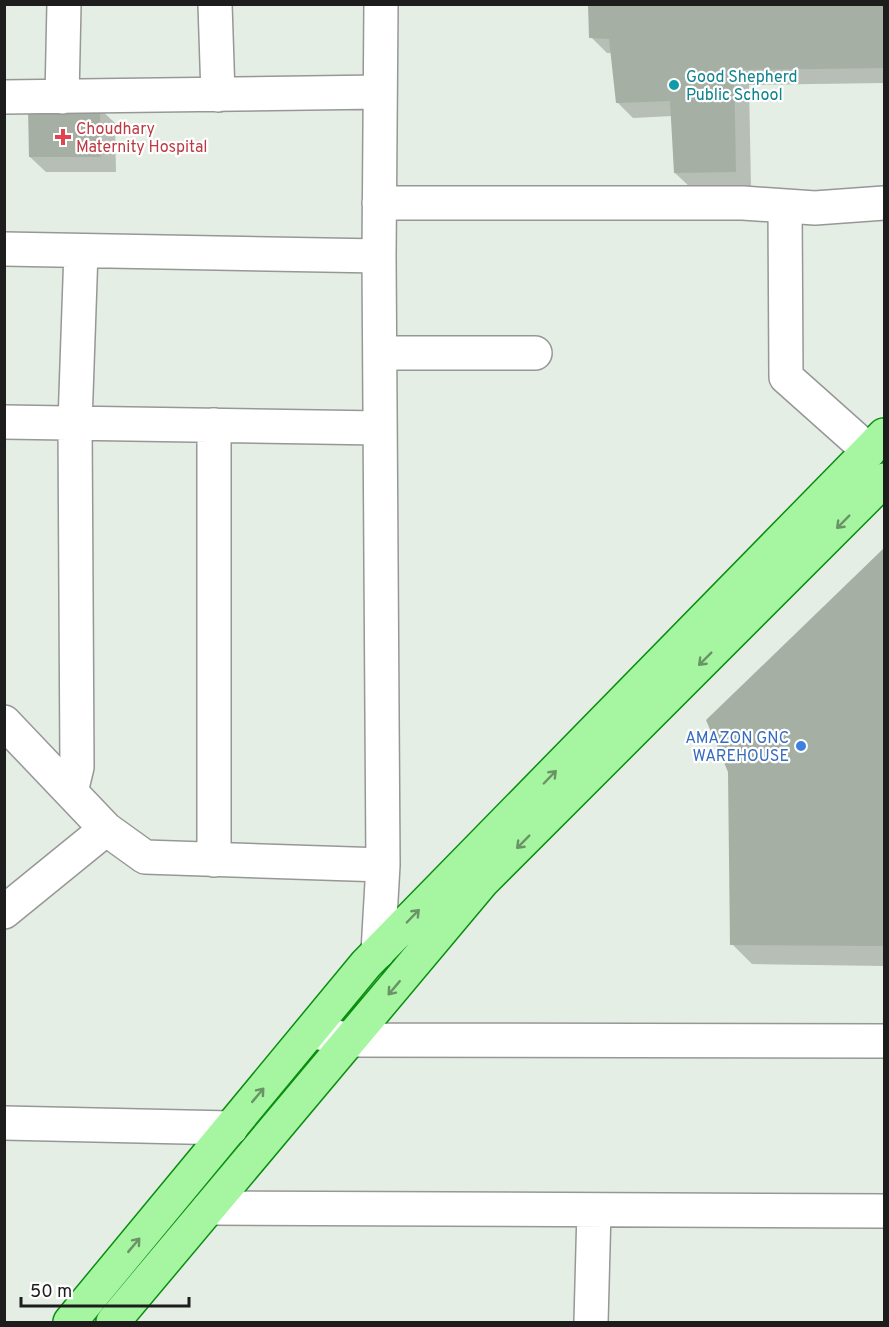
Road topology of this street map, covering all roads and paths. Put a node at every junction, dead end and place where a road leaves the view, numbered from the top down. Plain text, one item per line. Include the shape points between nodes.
1 (64, 4) edge
2 (215, 4) edge
3 (381, 4) edge
4 (380, 92) junction
5 (218, 95) junction
6 (4, 97) edge
7 (62, 97) junction
8 (380, 203) junction
9 (885, 203) edge
10 (785, 206) junction
11 (4, 249) edge
12 (81, 250) junction
13 (379, 256) junction
14 (380, 353) junction
15 (535, 353) dead end
16 (4, 422) edge
17 (75, 423) junction
18 (214, 425) junction
19 (380, 428) junction
20 (877, 443) edge
21 (885, 480) edge
22 (4, 722) edge
23 (71, 792) junction
24 (106, 829) junction
25 (214, 860) junction
26 (383, 866) junction
27 (4, 912) edge
28 (378, 952) junction
29 (311, 1031) junction
30 (350, 1040) junction
31 (885, 1041) edge
32 (4, 1123) edge
33 (231, 1128) junction
34 (209, 1208) junction
35 (594, 1210) junction
36 (885, 1211) edge
37 (70, 1323) edge
38 (113, 1323) edge
39 (591, 1323) edge

1 - 7 street
2 - 5 street
3 - 4 street
4 - 5 street
4 - 8 street
5 - 7 street
6 - 7 street
8 - 10 street
8 - 13 street
9 - 10 street
10 - 20 street via 786,377
11 - 12 street
12 - 13 street
12 - 17 street
13 - 14 street
14 - 15 street
14 - 19 street
16 - 17 street
17 - 18 street
17 - 23 street via 77,767
18 - 19 street
18 - 25 street
19 - 26 street
28 -> 20 main road
21 -> 30 main road via 483,881
22 - 23 street
23 - 24 street
24 - 25 street via 145,857
24 - 27 street
25 - 26 street
26 - 28 street
28 - 29 main road
29 - 30 street
33 -> 29 main road
30 - 31 street
30 - 34 main road
32 - 33 street
37 -> 33 main road
34 - 35 street
34 - 38 main road
35 - 36 street
35 - 39 street

